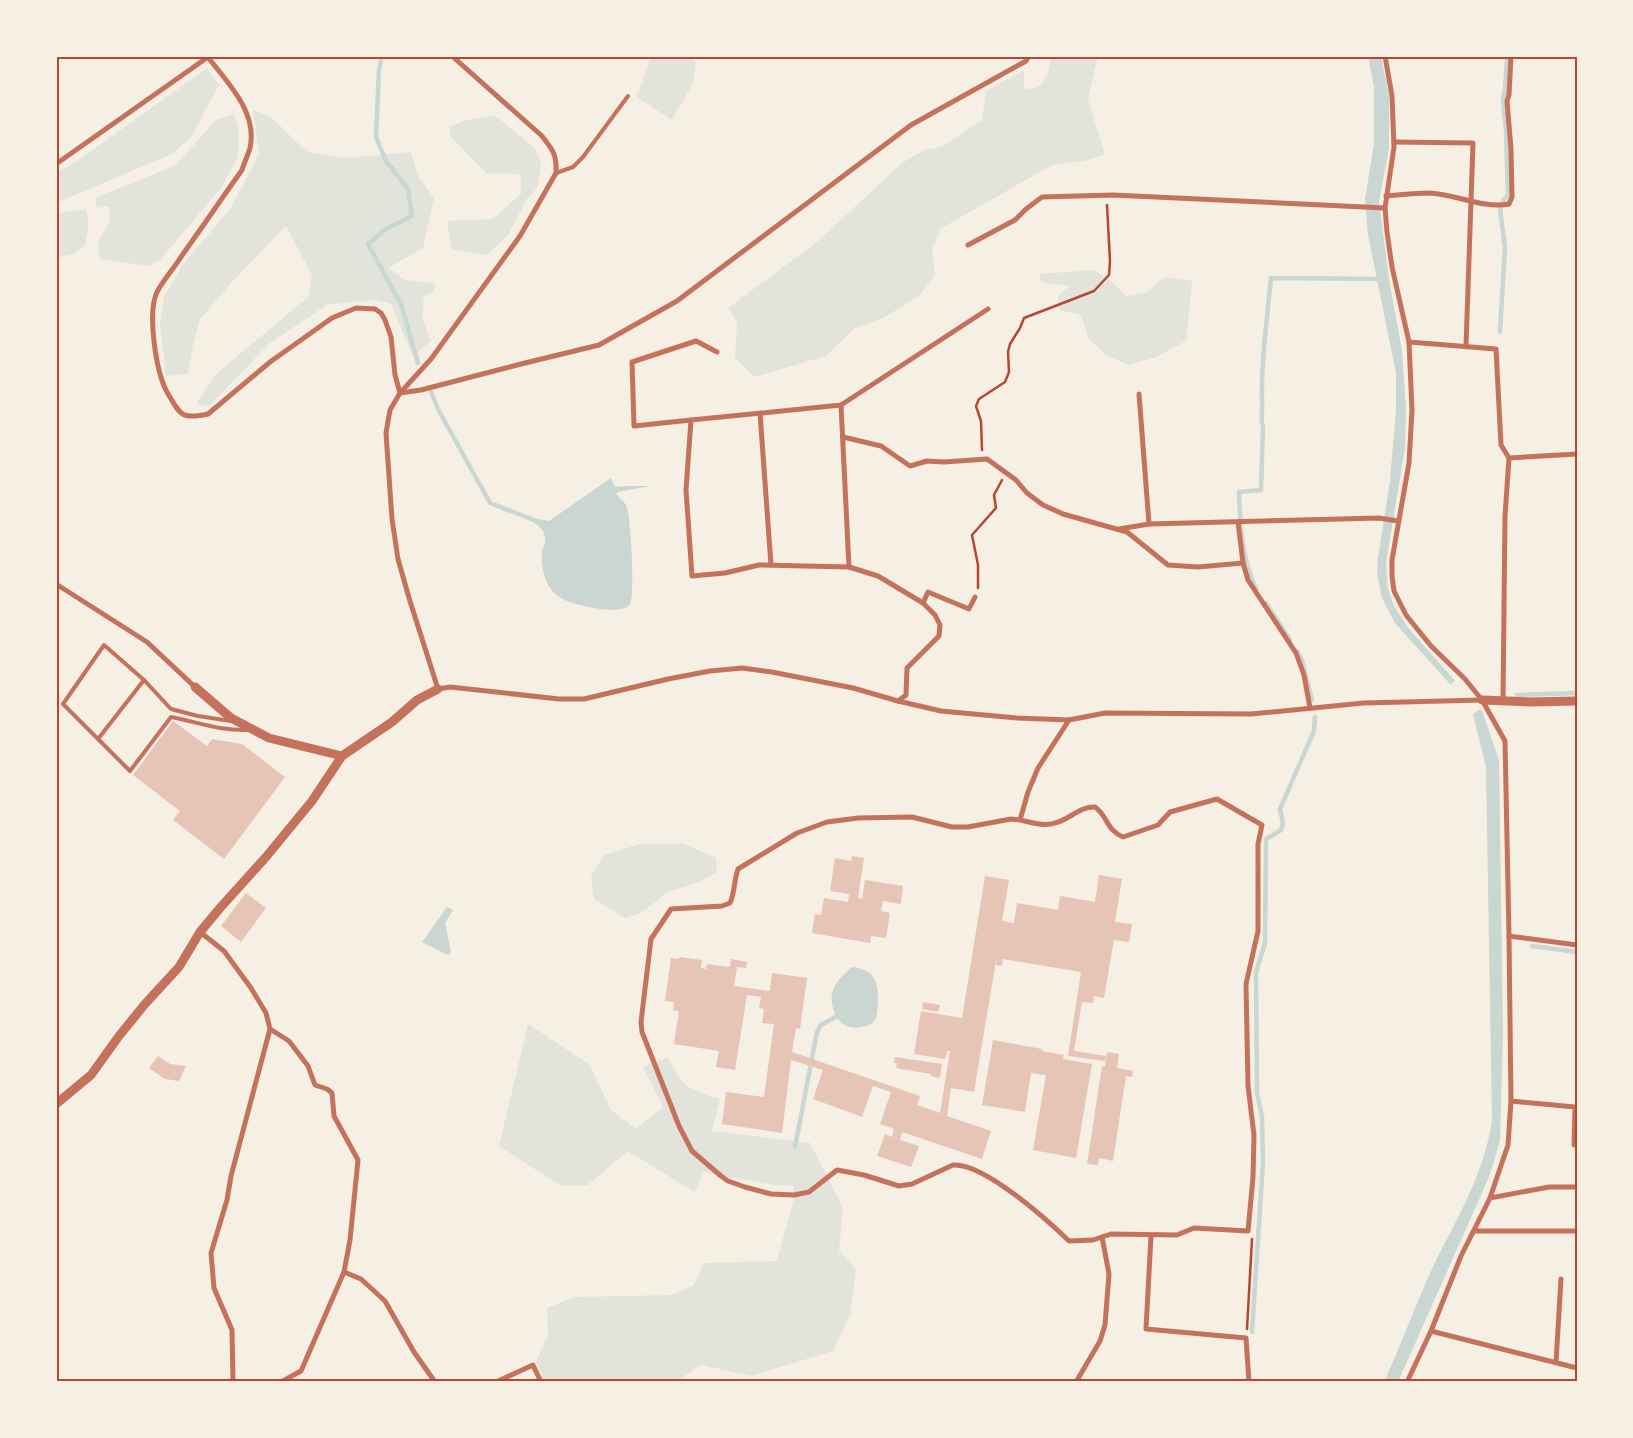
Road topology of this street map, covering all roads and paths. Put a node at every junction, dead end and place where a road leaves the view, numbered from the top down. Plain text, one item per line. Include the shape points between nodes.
1 (452, 56) edge
2 (1029, 56) edge
3 (1385, 56) edge
4 (1511, 56) edge
5 (208, 57) edge
6 (628, 96) dead end
7 (1394, 142) junction
8 (56, 164) edge
9 (556, 173) junction
10 (1106, 196) junction
11 (1386, 196) junction
12 (1470, 200) junction
13 (1383, 208) junction
14 (968, 245) dead end
15 (988, 309) dead end
16 (1409, 342) junction
17 (1466, 346) junction
18 (717, 352) dead end
19 (400, 393) junction
20 (1139, 394) dead end
21 (841, 405) junction
22 (760, 413) junction
23 (691, 420) junction
24 (843, 437) junction
25 (1577, 454) edge
26 (1509, 458) junction
27 (982, 460) junction
28 (1006, 474) junction
29 (1396, 520) junction
30 (1240, 522) junction
31 (1149, 524) junction
32 (1116, 529) junction
33 (1243, 563) junction
34 (771, 565) junction
35 (849, 567) junction
36 (56, 584) edge
37 (975, 597) joint
38 (922, 603) junction
39 (144, 680) junction
40 (196, 687) joint
41 (438, 689) junction
42 (1478, 700) junction
43 (1503, 701) junction
44 (1577, 701) edge
45 (898, 702) junction
46 (1310, 708) junction
47 (1069, 720) junction
48 (237, 722) junction
49 (253, 729) junction
50 (98, 739) junction
51 (342, 756) junction
52 (1020, 820) junction
53 (200, 932) junction
54 (1509, 936) junction
55 (1577, 945) edge
56 (270, 1029) junction
57 (1511, 1101) junction
58 (56, 1104) edge
59 (1577, 1145) edge
60 (1577, 1187) edge
61 (1490, 1198) junction
62 (1577, 1230) edge
63 (1248, 1231) junction
64 (1474, 1231) junction
65 (1151, 1236) junction
66 (1102, 1237) junction
67 (344, 1272) junction
68 (1561, 1279) dead end
69 (1431, 1331) junction
70 (1246, 1338) junction
71 (1556, 1362) junction
72 (1577, 1368) edge
73 (233, 1382) edge
74 (281, 1382) edge
75 (435, 1382) edge
76 (496, 1382) edge
77 (541, 1382) edge
78 (956, 1382) edge
79 (977, 1382) edge
80 (1076, 1382) edge
81 (1249, 1382) edge
82 (1407, 1382) edge

1 - 9 street via 542,136 554,151
2 - 19 street via 911,126 677,302 607,341
3 - 7 street via 1392,96
4 - 12 street via 1507,101 1512,197 1509,204 1501,205
5 - 8 street
5 - 19 street via 246,110 251,124 250,148 242,170 156,293 153,338 163,386 178,412 197,417 208,414 270,362 332,318 356,308 375,309 385,320
6 - 9 lane via 583,157 573,167
7 - 11 street
7 - 12 street via 1473,143
9 - 19 street via 515,244 431,358
10 - 13 street
10 - 14 street via 1042,197 1015,220
10 - 27 path via 1109,275 1094,291 1024,318 1010,344 1009,372 1005,382 979,399 976,406 982,421
11 - 12 street via 1429,193
11 - 13 street
12 - 17 street
13 - 16 street
15 - 21 street
16 - 17 street
16 - 29 street via 1411,439 1403,503
17 - 26 street via 1496,349 1501,445
18 - 23 street via 696,341 632,362 634,426
19 - 41 street via 390,410 386,433 392,519 398,559
20 - 31 street
21 - 22 street
21 - 24 street
22 - 23 street
22 - 34 street
23 - 34 street via 686,490 692,576
24 - 27 street via 881,446 910,466 927,461
24 - 35 street
25 - 26 street
26 - 43 street via 1505,516
27 - 28 street via 987,459
28 - 32 street via 1043,505
28 - 37 path via 994,494 996,508 972,535 978,565
29 - 30 street
29 - 42 street via 1392,576 1399,604 1431,646 1465,679
30 - 31 street
30 - 33 street
31 - 32 street
32 - 33 street via 1127,532 1168,565 1198,567
33 - 46 street via 1248,580 1296,653
34 - 35 street
35 - 38 street via 878,576
36 - 40 street via 147,642
37 - 38 street via 969,609 928,592
38 - 45 street via 940,625 938,636 907,668 906,695
39 - 48 lane via 171,708
39 - 50 lane
39 - 50 lane via 104,645 63,704
40 - 48 street
41 - 45 street via 450,687 559,700 584,699 693,674 742,668 853,688
41 - 51 street
42 - 43 street
42 - 46 street via 1364,702
42 - 54 street via 1504,741
43 - 44 street
45 - 47 street via 941,711
46 - 47 street via 1251,714 1105,713
47 - 52 street via 1038,768
48 - 49 street
49 - 50 lane via 218,729 171,717 130,772
49 - 51 street via 269,738
51 - 53 street via 312,801
52 - 63 street via 1055,824 1083,809 1095,807 1114,833 1123,837 1158,825 1170,812 1217,799 1262,825 1258,844 1258,931 1246,984 1248,1086 1254,1135
52 - 66 street via 952,827 912,817 858,818 827,822 797,833 738,869 730,903 670,909 651,939 642,1032 692,1151 728,1181 771,1194 794,1195 813,1189 837,1170 899,1186 912,1184 952,1165 960,1165 988,1177 1042,1215 1069,1241
53 - 56 street via 224,951 251,988 266,1013
53 - 58 street via 178,968 145,1004 91,1075
54 - 55 street
54 - 57 street
56 - 67 street via 289,1041 308,1066 315,1085 332,1093 334,1116 358,1160
56 - 73 street via 211,1252 214,1288 232,1330
57 - 59 street via 1575,1107 1574,1145
57 - 61 street via 1508,1145
60 - 61 street via 1549,1187
61 - 64 street
62 - 64 street
63 - 65 street via 1194,1228 1177,1235
63 - 70 path via 1252,1240
64 - 69 street
65 - 66 street via 1111,1234
65 - 70 street via 1146,1329
66 - 80 street via 1109,1274 1105,1325 1100,1341
67 - 74 street via 301,1371
67 - 75 street via 361,1280 384,1301
68 - 71 street
69 - 71 street
69 - 82 street
70 - 81 street
71 - 72 street
76 - 77 street via 533,1364
78 - 79 street

